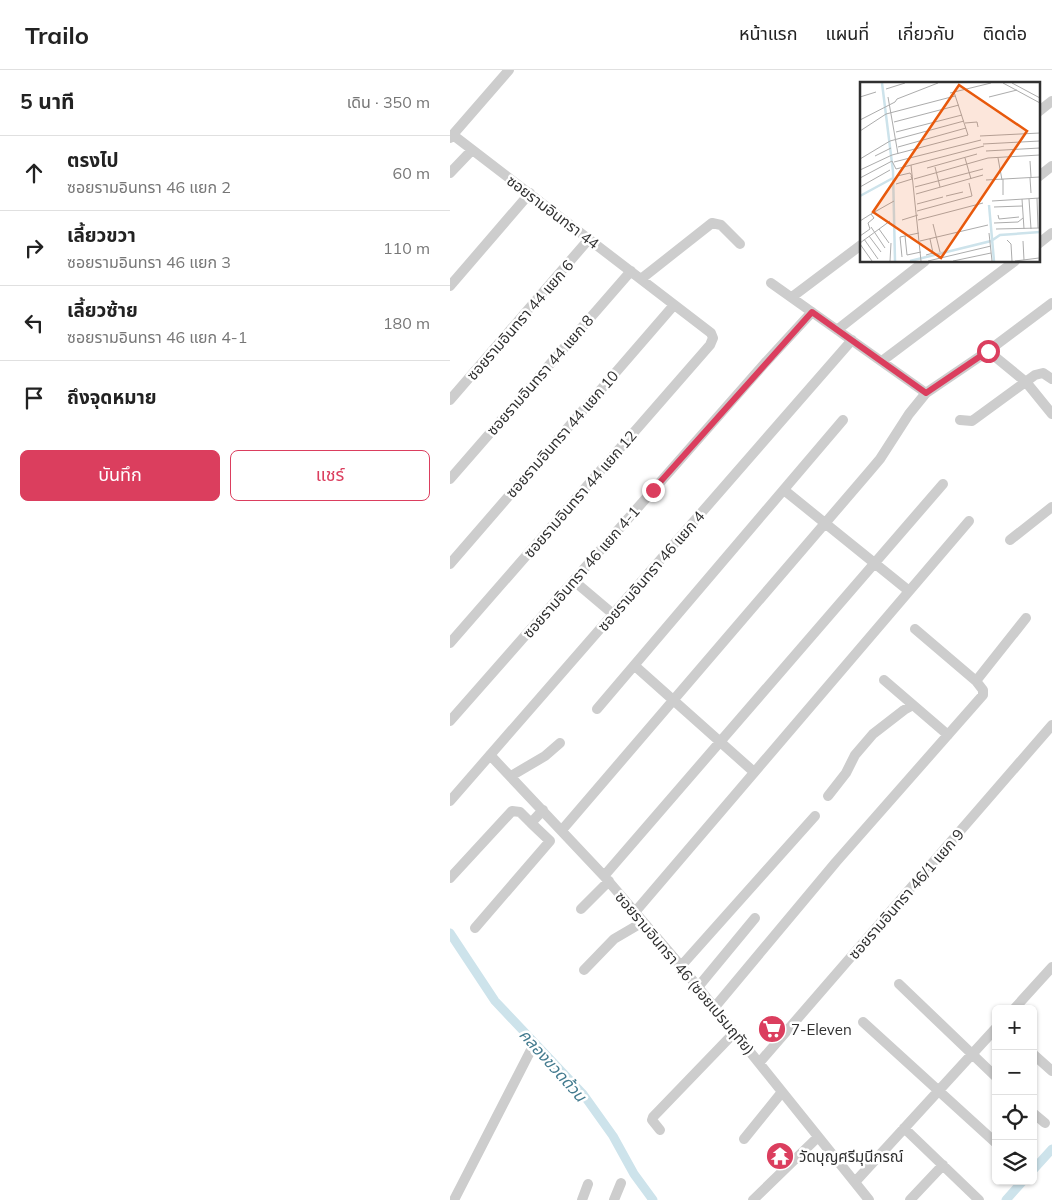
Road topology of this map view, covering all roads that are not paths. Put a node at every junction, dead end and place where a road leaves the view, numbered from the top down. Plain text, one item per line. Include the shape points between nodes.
1 (509, 70) edge
2 (1052, 102) edge
3 (1040, 111) edge
4 (451, 137) edge
5 (472, 150) junction
6 (1052, 166) edge
7 (450, 173) edge
8 (1040, 175) edge
9 (530, 193) junction
10 (1052, 233) edge
11 (590, 239) junction
12 (1040, 242) edge
13 (740, 244) dead end
14 (860, 246) edge
15 (924, 262) edge
16 (1014, 262) edge
17 (631, 271) junction
18 (641, 279) junction
19 (771, 283) dead end
20 (450, 286) edge
21 (792, 297) junction
22 (1052, 303) edge
23 (674, 305) junction
24 (812, 312) junction
25 (837, 330) junction
26 (852, 340) junction
27 (710, 344) joint
28 (988, 351) junction
29 (882, 361) junction
30 (1052, 379) edge
31 (1026, 382) junction
32 (926, 393) junction
33 (450, 400) edge
34 (1052, 414) edge
35 (843, 420) dead end
36 (960, 420) dead end
37 (450, 479) edge
38 (943, 484) dead end
39 (784, 490) junction
40 (1052, 507) edge
41 (969, 521) dead end
42 (826, 523) junction
43 (1010, 540) dead end
44 (875, 562) junction
45 (450, 564) edge
46 (574, 581) junction
47 (909, 591) junction
48 (613, 614) junction
49 (1026, 618) dead end
50 (915, 629) dead end
51 (450, 642) edge
52 (635, 666) junction
53 (884, 680) dead end
54 (976, 681) junction
55 (674, 701) junction
56 (913, 705) junction
57 (597, 709) dead end
58 (450, 721) edge
59 (1052, 725) edge
60 (948, 735) junction
61 (720, 742) junction
62 (560, 743) dead end
63 (490, 755) junction
64 (754, 772) junction
65 (511, 776) junction
66 (828, 796) dead end
67 (450, 801) edge
68 (543, 810) junction
69 (815, 816) dead end
70 (531, 822) junction
71 (562, 830) junction
72 (450, 878) edge
73 (606, 878) junction
74 (581, 909) dead end
75 (635, 912) junction
76 (755, 918) dead end
77 (643, 922) junction
78 (475, 928) dead end
79 (681, 966) junction
80 (1052, 967) edge
81 (584, 970) dead end
82 (899, 984) dead end
83 (698, 987) junction
84 (1018, 1005) edge
85 (714, 1008) junction
86 (863, 1022) dead end
87 (992, 1032) edge
88 (734, 1033) junction
89 (534, 1044) dead end
90 (971, 1054) junction
91 (1037, 1058) edge
92 (759, 1063) junction
93 (1052, 1071) edge
94 (992, 1073) edge
95 (938, 1091) junction
96 (782, 1092) junction
97 (1037, 1116) edge
98 (1045, 1123) dead end
99 (904, 1128) junction
100 (660, 1130) dead end
101 (818, 1137) junction
102 (744, 1139) dead end
103 (993, 1140) edge
104 (943, 1165) junction
105 (855, 1182) junction
106 (621, 1183) dead end
107 (588, 1184) dead end
108 (454, 1200) edge
109 (582, 1200) edge
110 (614, 1200) edge
111 (753, 1200) edge
112 (869, 1200) edge
113 (910, 1200) edge
114 (980, 1200) edge

1 - 4 street, ซอยรามอินทรา 44
2 - 3 street
4 - 5 street, ซอยรามอินทรา 44
5 - 7 street
5 - 9 street, ซอยรามอินทรา 44
6 - 8 street
9 - 11 street, ซอยรามอินทรา 44
9 - 20 street
10 - 12 street
11 - 17 street, ซอยรามอินทรา 44
11 - 33 street, ซอยรามอินทรา 44 แยก 6
13 - 18 street via 721,225 712,223
14 - 21 street
15 - 25 street
16 - 29 street
17 - 18 street, ซอยรามอินทรา 44
17 - 37 street, ซอยรามอินทรา 44 แยก 8
18 - 23 street, ซอยรามอินทรา 44
19 - 21 street
21 - 24 street
22 - 28 street
23 - 27 street, ซอยรามอินทรา 44 via 711,333
23 - 45 street, ซอยรามอินทรา 44 แยก 10
24 - 25 street
24 - 46 street, ซอยรามอินทรา 46 แยก 4-1
25 - 26 street
26 - 29 street
26 - 48 street, ซอยรามอินทรา 46 แยก 4
27 - 51 street, ซอยรามอินทรา 44 แยก 12
28 - 31 street
28 - 32 street
29 - 32 street
30 - 31 street via 1043,373
31 - 34 street
31 - 36 street via 972,421
32 - 42 street via 880,459
35 - 39 street
38 - 44 street
39 - 42 street
39 - 52 street
40 - 43 street
41 - 47 street
42 - 44 street
42 - 55 street
44 - 47 street
44 - 61 street
46 - 48 street
46 - 58 street, ซอยรามอินทรา 46 แยก 4-1
47 - 64 street
48 - 63 street, ซอยรามอินทรา 46 แยก 4
49 - 54 street
50 - 54 street
52 - 55 street
52 - 57 street
53 - 56 street
54 - 60 street via 983,695
55 - 61 street
55 - 71 street
56 - 60 street
56 - 66 street via 873,734
59 - 92 street, ซอยรามอินทรา 46/1 แยก 9
60 - 85 street
61 - 64 street
61 - 73 street
62 - 65 street
63 - 65 street, ซอยรามอินทรา 46 (ซอยเปรมฤทัย)
63 - 67 street, ซอยรามอินทรา 46 แยก 4
64 - 75 street
65 - 68 street, ซอยรามอินทรา 46 (ซอยเปรมฤทัย)
68 - 70 street
68 - 71 street, ซอยรามอินทรา 46 (ซอยเปรมฤทัย)
69 - 79 street
70 - 72 street via 520,812 512,811
70 - 78 street via 550,841
71 - 73 street, ซอยรามอินทรา 46 (ซอยเปรมฤทัย)
73 - 74 street
73 - 75 street, ซอยรามอินทรา 46 (ซอยเปรมฤทัย)
75 - 77 street, ซอยรามอินทรา 46 (ซอยเปรมฤทัย)
76 - 83 street
77 - 79 street, ซอยรามอินทรา 46 (ซอยเปรมฤทัย)
77 - 81 street via 614,939
79 - 83 street, ซอยรามอินทรา 46 (ซอยเปรมฤทัย)
80 - 84 street
82 - 90 street
83 - 85 street, ซอยรามอินทรา 46 (ซอยเปรมฤทัย)
85 - 88 street, ซอยรามอินทรา 46 (ซอยเปรมฤทัย)
86 - 95 street
87 - 90 street
88 - 92 street, ซอยรามอินทรา 46 (ซอยเปรมฤทัย)
88 - 100 street via 653,1117 653,1123
89 - 108 street
90 - 94 street
90 - 95 street
91 - 93 street
92 - 96 street, ซอยรามอินทรา 46 (ซอยเปรมฤทัย)
95 - 99 street
95 - 103 street
96 - 101 street, ซอยรามอินทรา 46 (ซอยเปรมฤทัย)
96 - 102 street
97 - 98 street
99 - 104 street
99 - 105 street
101 - 105 street, ซอยรามอินทรา 46 (ซอยเปรมฤทัย)
101 - 111 street
104 - 113 street
104 - 114 street
105 - 112 street, ซอยรามอินทรา 46 (ซอยเปรมฤทัย)
106 - 110 street
107 - 109 street

